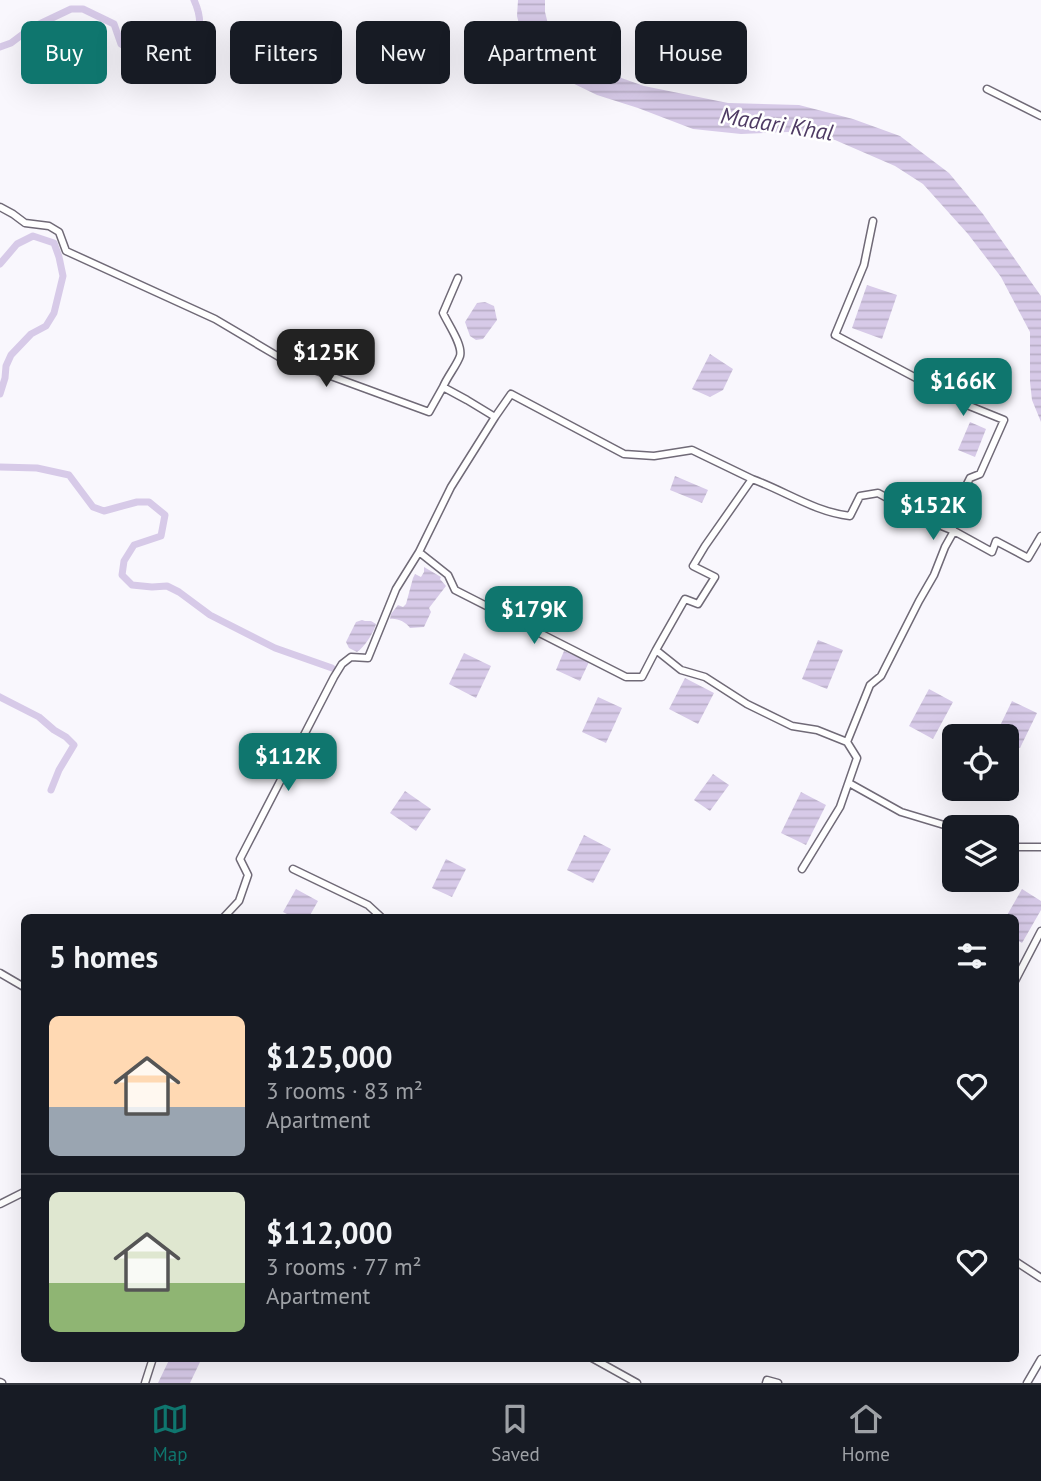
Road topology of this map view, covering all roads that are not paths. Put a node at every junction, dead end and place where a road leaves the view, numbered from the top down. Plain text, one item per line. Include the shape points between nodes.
1 (987, 89) dead end
2 (1041, 116) edge
3 (0, 207) edge
4 (873, 221) dead end
5 (458, 278) dead end
6 (443, 387) junction
7 (495, 417) junction
8 (752, 478) junction
9 (954, 531) junction
10 (1041, 536) edge
11 (419, 552) junction
12 (656, 650) junction
13 (847, 742) junction
14 (849, 783) junction
15 (942, 824) edge
16 (1019, 847) edge
17 (1041, 847) edge
18 (293, 869) dead end
19 (803, 869) dead end
20 (227, 914) edge
21 (378, 914) edge
22 (1041, 931) edge
23 (0, 973) edge
24 (1019, 973) edge
25 (21, 986) edge
26 (21, 1194) edge
27 (0, 1204) edge
28 (1019, 1264) edge
29 (1041, 1278) edge
30 (1041, 1359) edge
31 (152, 1362) edge
32 (599, 1362) edge
33 (145, 1383) edge
34 (637, 1383) edge
35 (766, 1383) edge
36 (778, 1383) edge
37 (1027, 1383) edge

1 - 2 street
3 - 6 street via 25,223 59,232 66,251 215,319 279,357 429,412
4 - 9 street via 864,265 835,335 1004,420 980,474 970,478 948,522
5 - 6 street via 443,313 460,344 460,356
6 - 7 street
7 - 8 street via 511,394 624,454 654,456 692,450
7 - 11 street via 451,486
8 - 9 street via 840,515 850,516 860,496 878,493
8 - 12 street via 693,566 715,577 698,604 685,599
9 - 10 street via 992,552 996,541 1028,558
9 - 13 street via 881,676 870,685
11 - 12 street via 448,575 455,590 626,677 642,677
11 - 20 street via 396,589 368,658 351,657 328,688 240,859 248,875 239,901
12 - 13 street via 681,670 705,677 792,726
13 - 14 street via 857,758
14 - 15 street via 901,812
14 - 19 street
16 - 17 street
18 - 21 street
22 - 24 street
23 - 25 street
26 - 27 street
28 - 29 street
30 - 37 street
31 - 33 street
32 - 34 street
35 - 36 street

